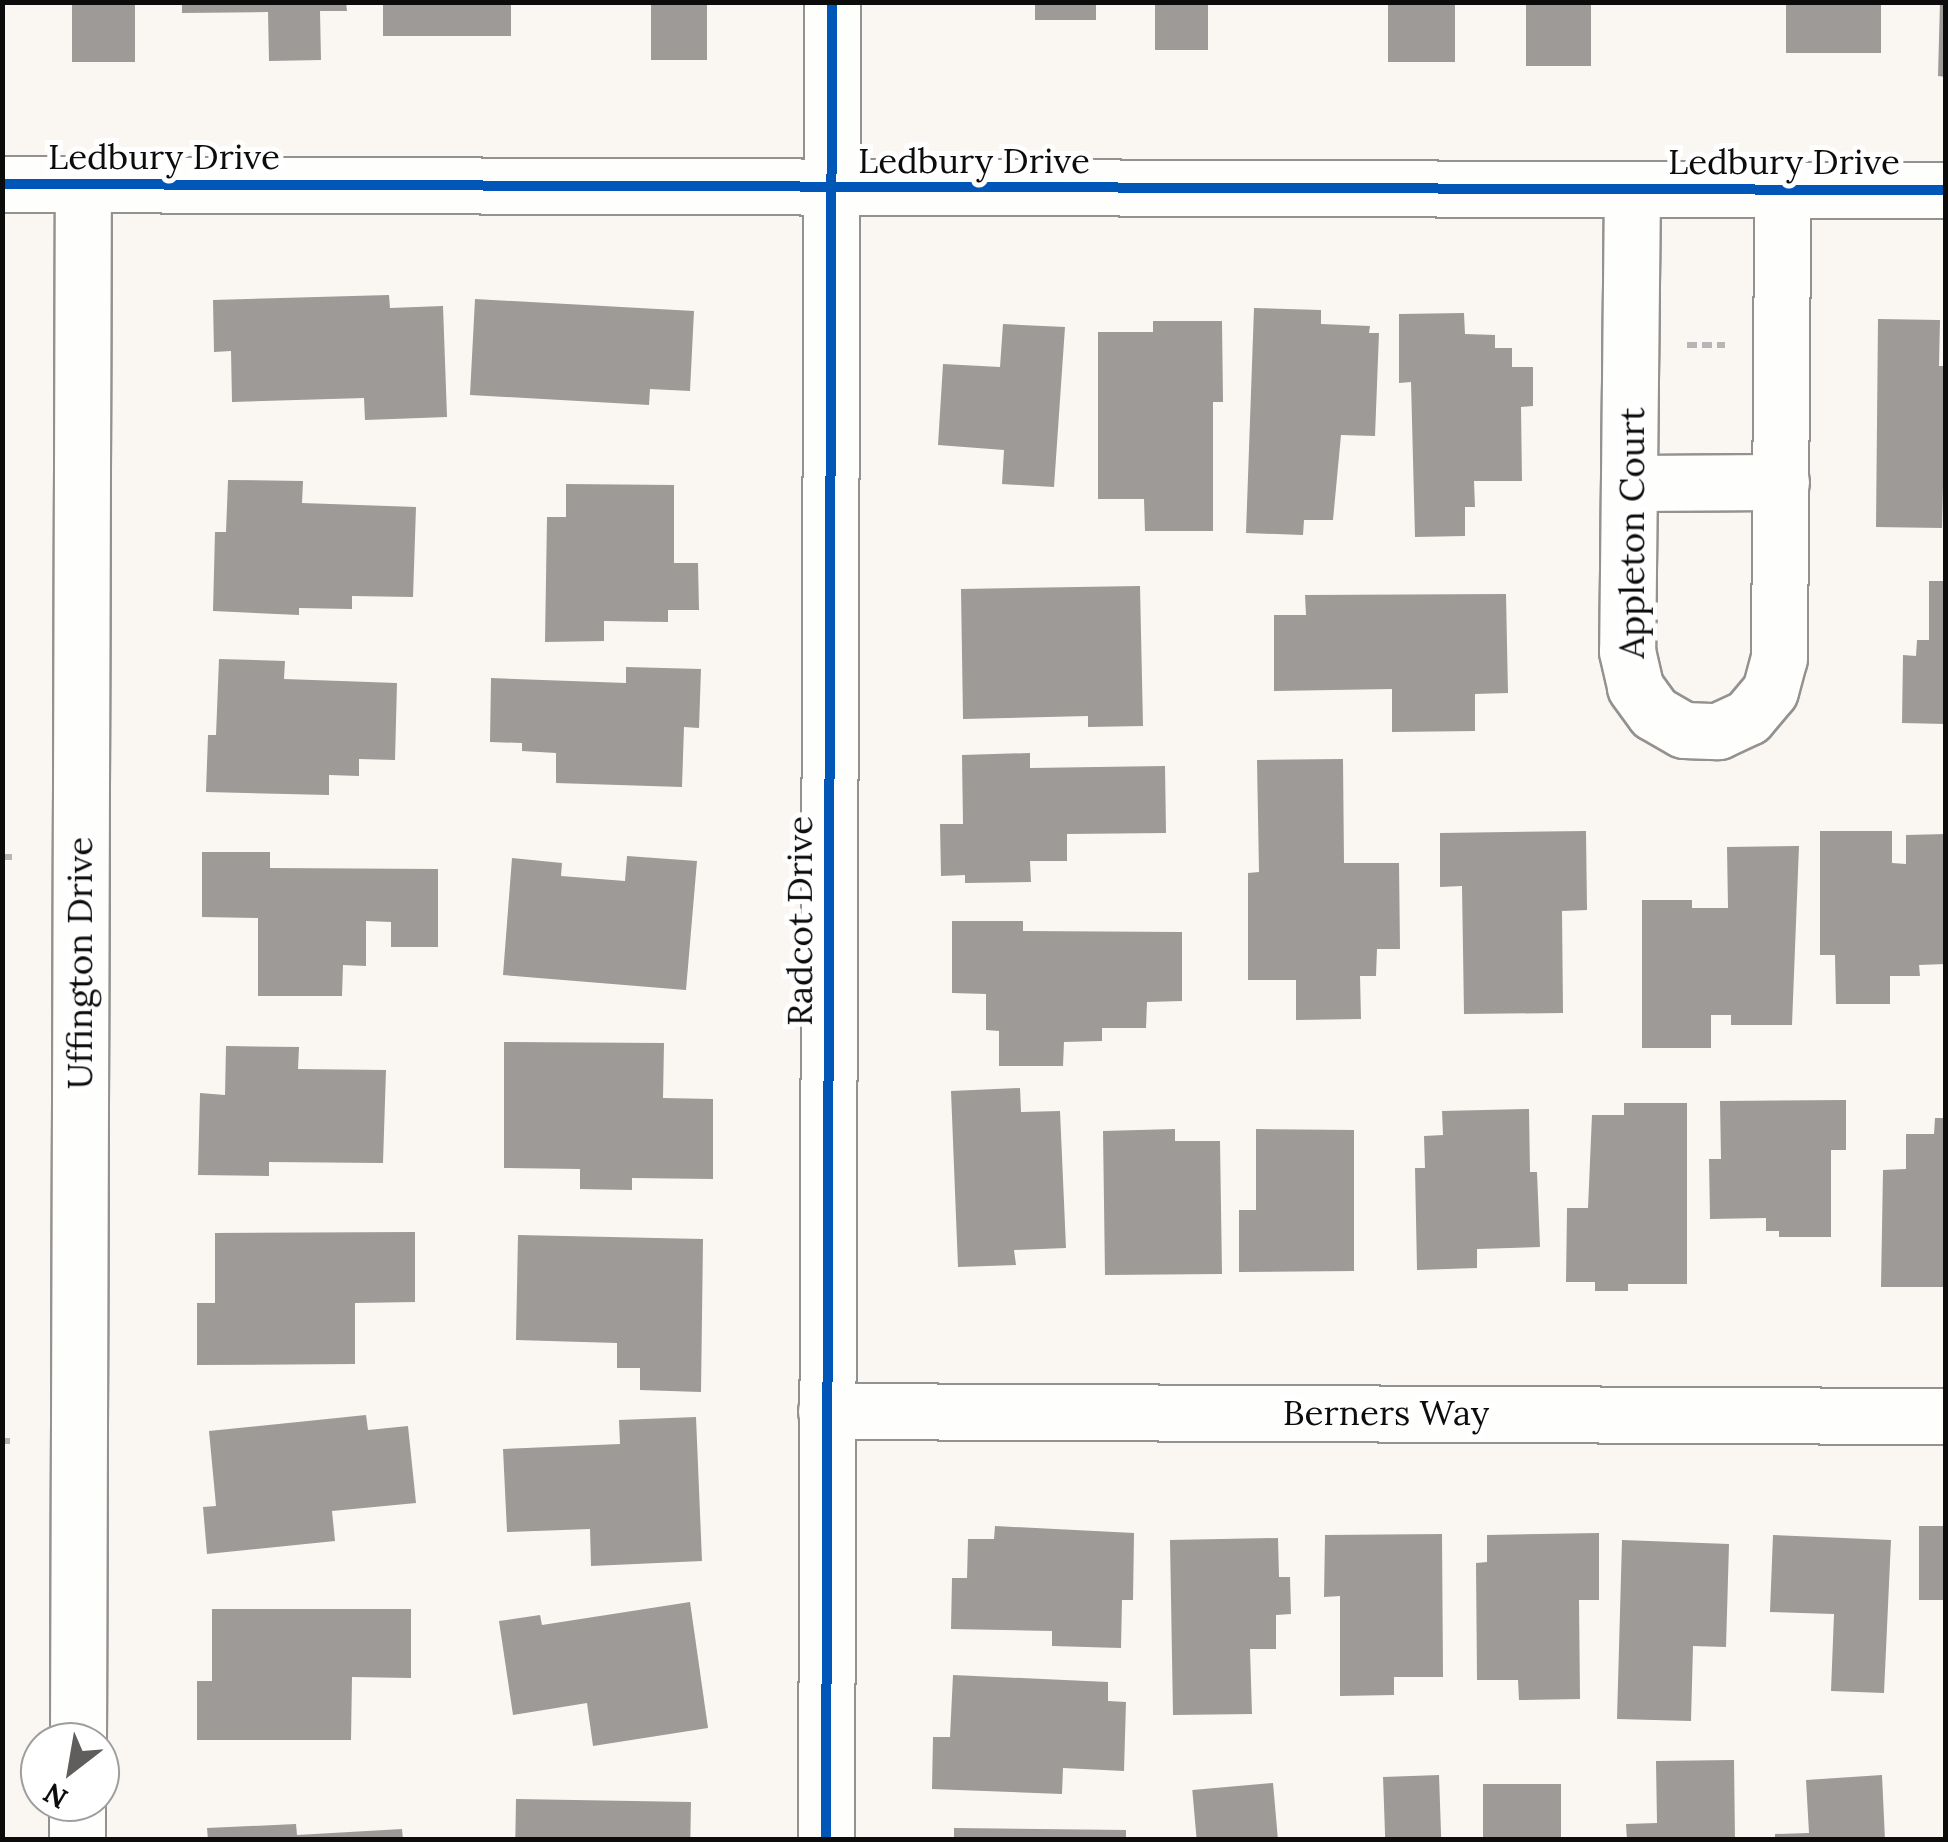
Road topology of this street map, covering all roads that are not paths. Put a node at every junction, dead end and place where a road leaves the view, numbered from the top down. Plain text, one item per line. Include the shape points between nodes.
1 (832, 2) edge
2 (2, 184) edge
3 (83, 184) junction
4 (830, 189) junction
5 (1632, 189) junction
6 (1782, 190) junction
7 (1946, 190) edge
8 (1630, 482) junction
9 (1782, 482) junction
10 (826, 1411) junction
11 (1946, 1416) edge
12 (78, 1722) edge
13 (826, 1840) edge

1 - 4 street, Radcot Drive
2 - 3 street, Ledbury Drive
3 - 4 street, Ledbury Drive
3 - 12 street, Uffington Drive
4 - 5 street, Ledbury Drive
4 - 10 street, Radcot Drive
5 - 6 street, Ledbury Drive
5 - 8 street, Appleton Court
6 - 7 street, Ledbury Drive
6 - 9 street, Appleton Court
8 - 9 street
8 - 9 street, Appleton Court via 1627,651 1635,687 1654,713 1684,730 1718,730 1748,717 1770,691 1779,658
10 - 11 street, Berners Way
10 - 13 street, Radcot Drive

